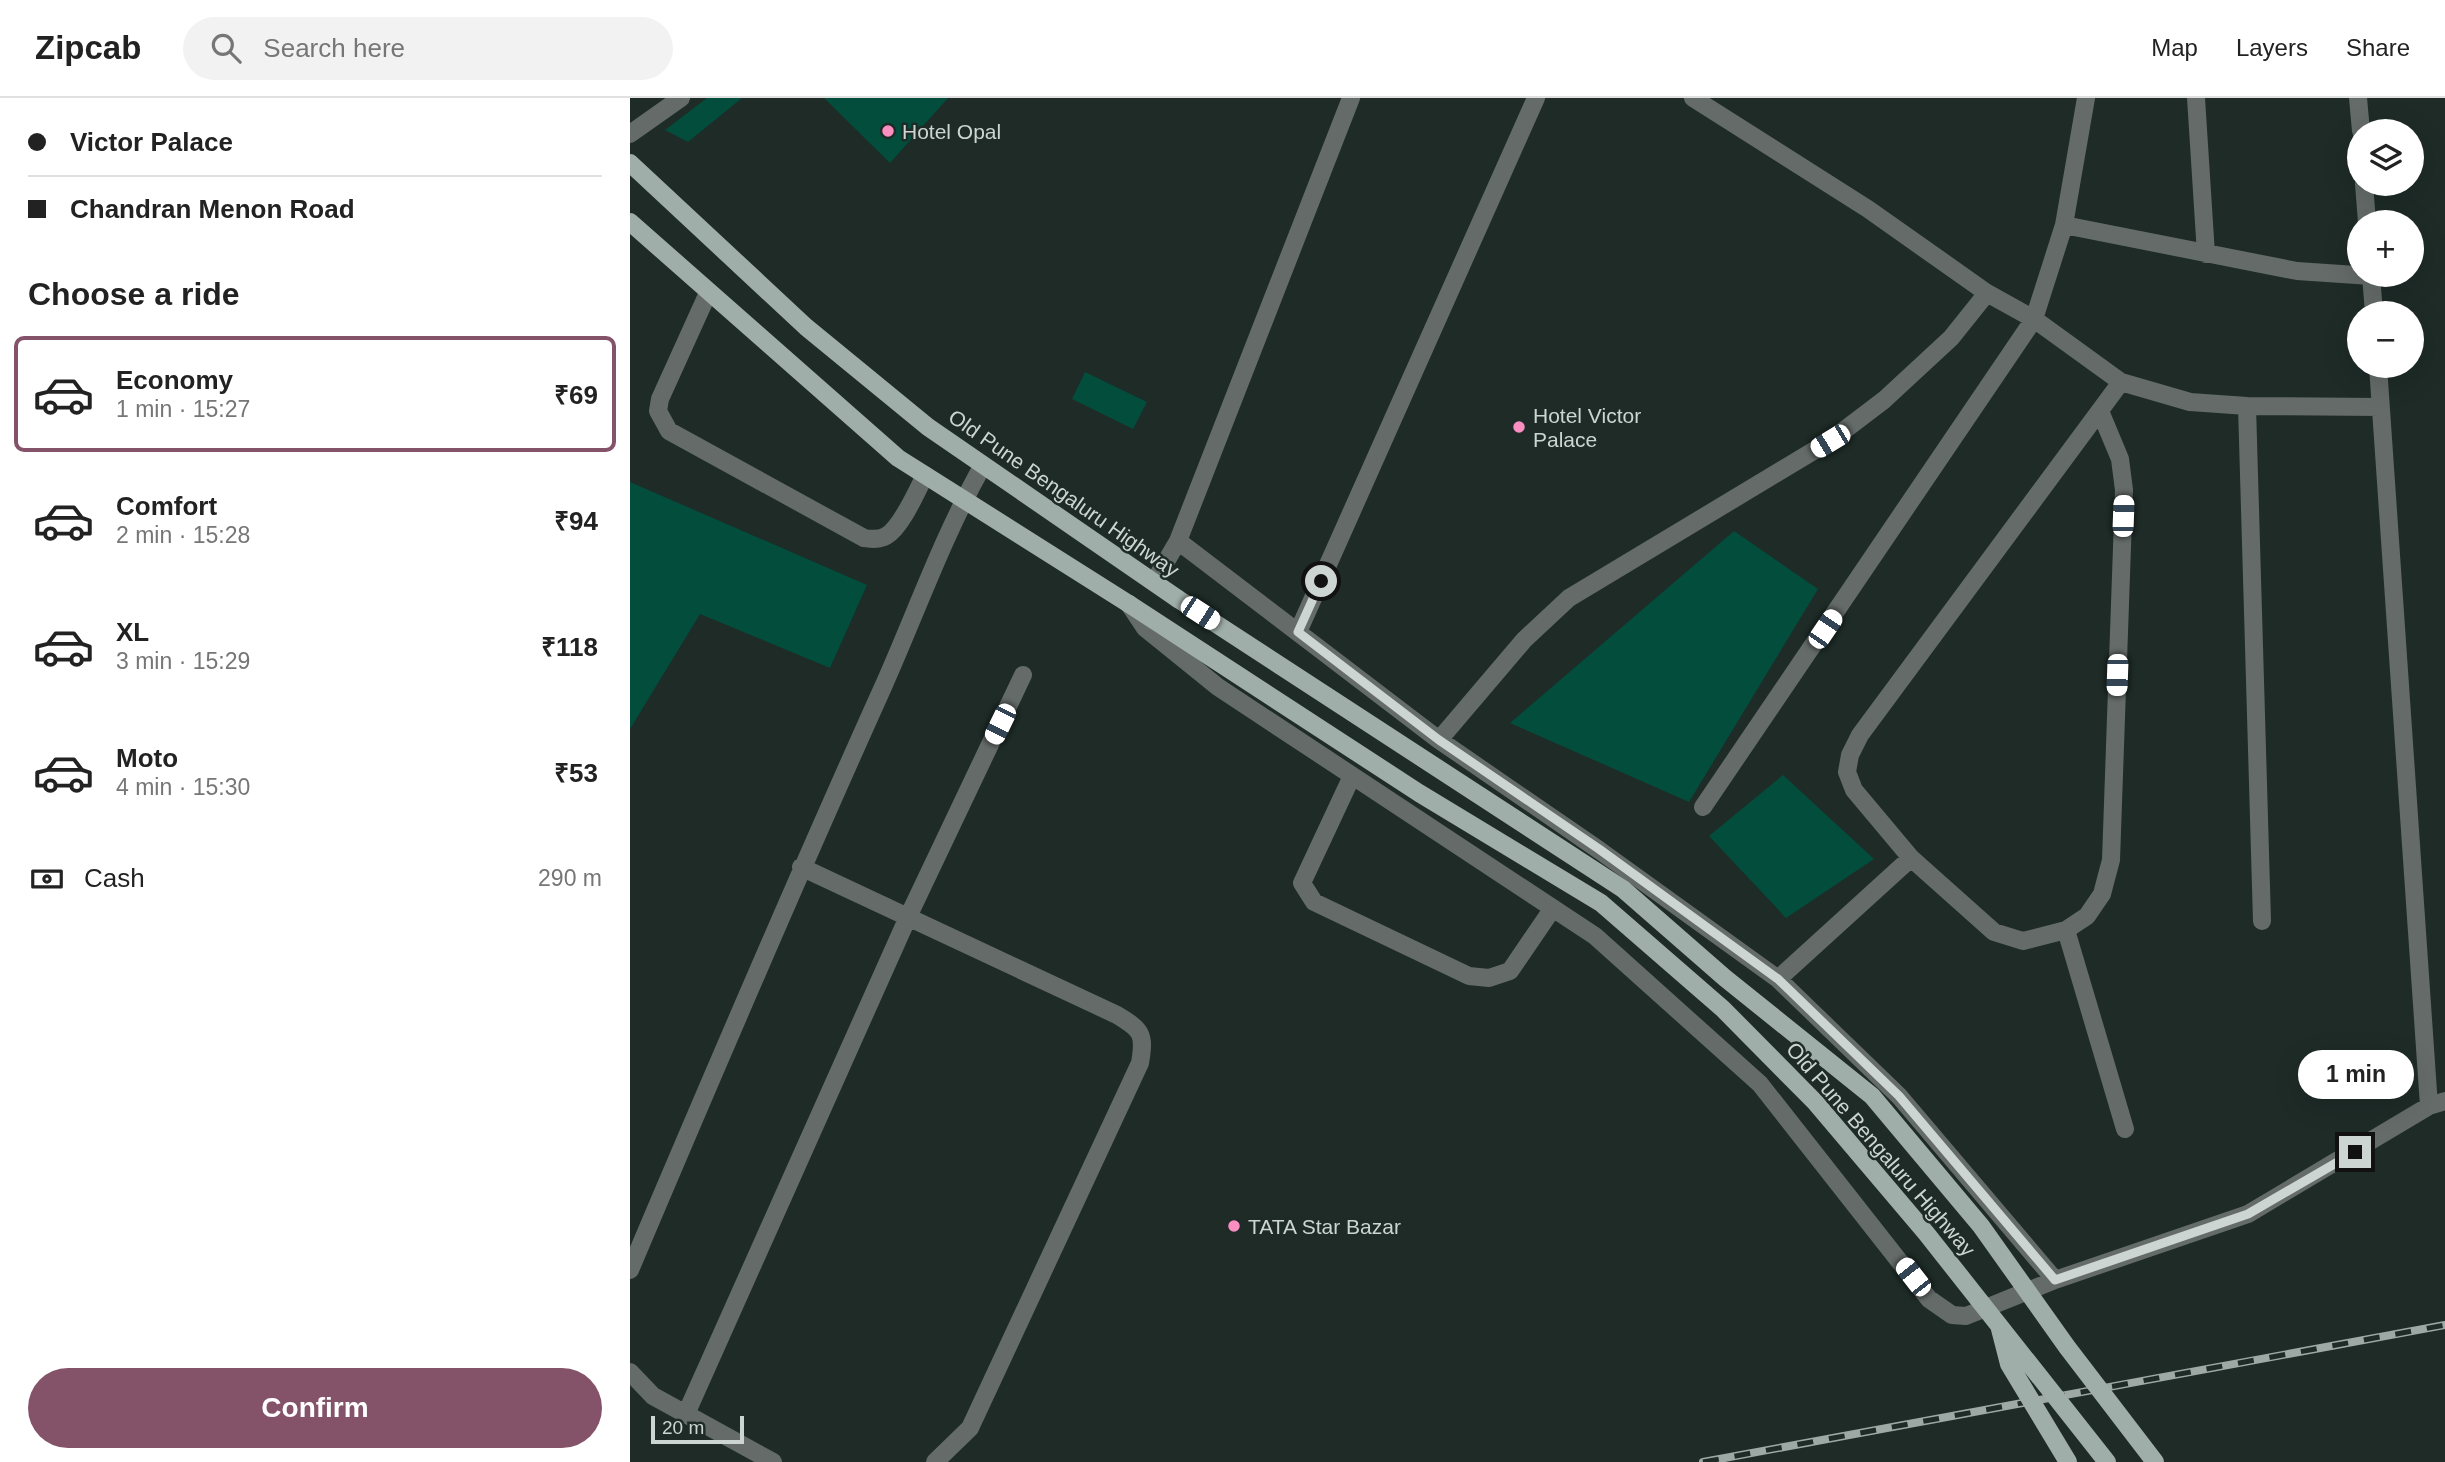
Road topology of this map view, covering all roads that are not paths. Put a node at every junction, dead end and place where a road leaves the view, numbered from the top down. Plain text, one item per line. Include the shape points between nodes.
1 (681, 98) edge
2 (1351, 98) edge
3 (1536, 98) edge
4 (1693, 98) edge
5 (2086, 98) edge
6 (2196, 98) edge
7 (2358, 98) edge
8 (2360, 119) edge
9 (630, 134) edge
10 (630, 163) edge
11 (630, 222) edge
12 (2064, 225) junction
13 (2206, 254) junction
14 (2347, 274) edge
15 (708, 293) junction
16 (1987, 293) junction
17 (2034, 320) junction
18 (2379, 378) edge
19 (2120, 382) junction
20 (2247, 407) junction
21 (2380, 407) junction
22 (2100, 411) junction
23 (983, 465) junction
24 (925, 475) junction
25 (963, 500) junction
26 (1178, 541) junction
27 (1154, 582) junction
28 (1129, 604) junction
29 (1298, 632) junction
30 (1023, 675) dead end
31 (1439, 740) junction
32 (1352, 775) junction
33 (1703, 807) dead end
34 (1911, 858) junction
35 (801, 867) junction
36 (1553, 908) junction
37 (908, 917) junction
38 (2262, 921) dead end
39 (2066, 930) junction
40 (1778, 979) junction
41 (2437, 1104) edge
42 (2124, 1129) dead end
43 (630, 1270) edge
44 (2055, 1280) junction
45 (1998, 1321) junction
46 (630, 1372) edge
47 (686, 1414) junction
48 (773, 1462) edge
49 (935, 1462) edge
50 (2068, 1462) edge
51 (2107, 1462) edge
52 (2155, 1462) edge

1 - 9 street
2 - 26 street
3 - 29 street
4 - 16 street via 1868,209
5 - 12 street
6 - 13 street
7 - 8 street
10 - 23 main road, Old Pune Bengaluru Highway via 806,327 928,427
11 - 15 main road, Old Pune Bengaluru Highway
12 - 13 street
12 - 17 street
13 - 14 street via 2297,271
15 - 24 main road, Old Pune Bengaluru Highway via 898,458
15 - 24 street via 660,399 658,411 669,431 864,538 878,539 896,527
16 - 17 street
16 - 31 street via 1951,338 1884,400 1830,441 1569,598 1524,640
17 - 19 street
17 - 33 street
18 - 21 street
19 - 20 street via 2190,402
19 - 22 street
20 - 21 street
20 - 38 street
21 - 41 street
22 - 34 street via 1860,735 1850,755 1847,772 1854,790
22 - 39 street via 2120,459 2123,490 2110,860 2102,894 2087,916
23 - 25 street
23 - 27 main road, Old Pune Bengaluru Highway
24 - 25 main road, Old Pune Bengaluru Highway
25 - 28 main road, Old Pune Bengaluru Highway
25 - 35 street
26 - 27 street
26 - 29 street
27 - 52 main road, Old Pune Bengaluru Highway, bridge via 1623,889 1872,1096 1981,1226
28 - 32 street via 1145,628 1218,687
28 - 45 main road, Old Pune Bengaluru Highway, bridge via 1419,793 1601,903 1723,1009 1815,1102
29 - 31 street
30 - 37 street
31 - 40 street
32 - 36 street
32 - 36 street via 1302,883 1314,902 1469,976 1489,978 1510,971
34 - 39 street via 1994,932 2023,941
34 - 40 street
35 - 37 street
35 - 43 street
36 - 44 street via 1595,936 1760,1084 1941,1309 1966,1316
37 - 47 street
37 - 49 street via 1117,1015 1137,1027 1143,1042 1140,1063 970,1428
39 - 42 street
40 - 44 street via 1899,1096
41 - 44 street via 2248,1214
45 - 50 main road, bridge via 2009,1364
45 - 51 main road, Old Pune Bengaluru Highway, bridge
46 - 47 street via 653,1396
47 - 48 street

